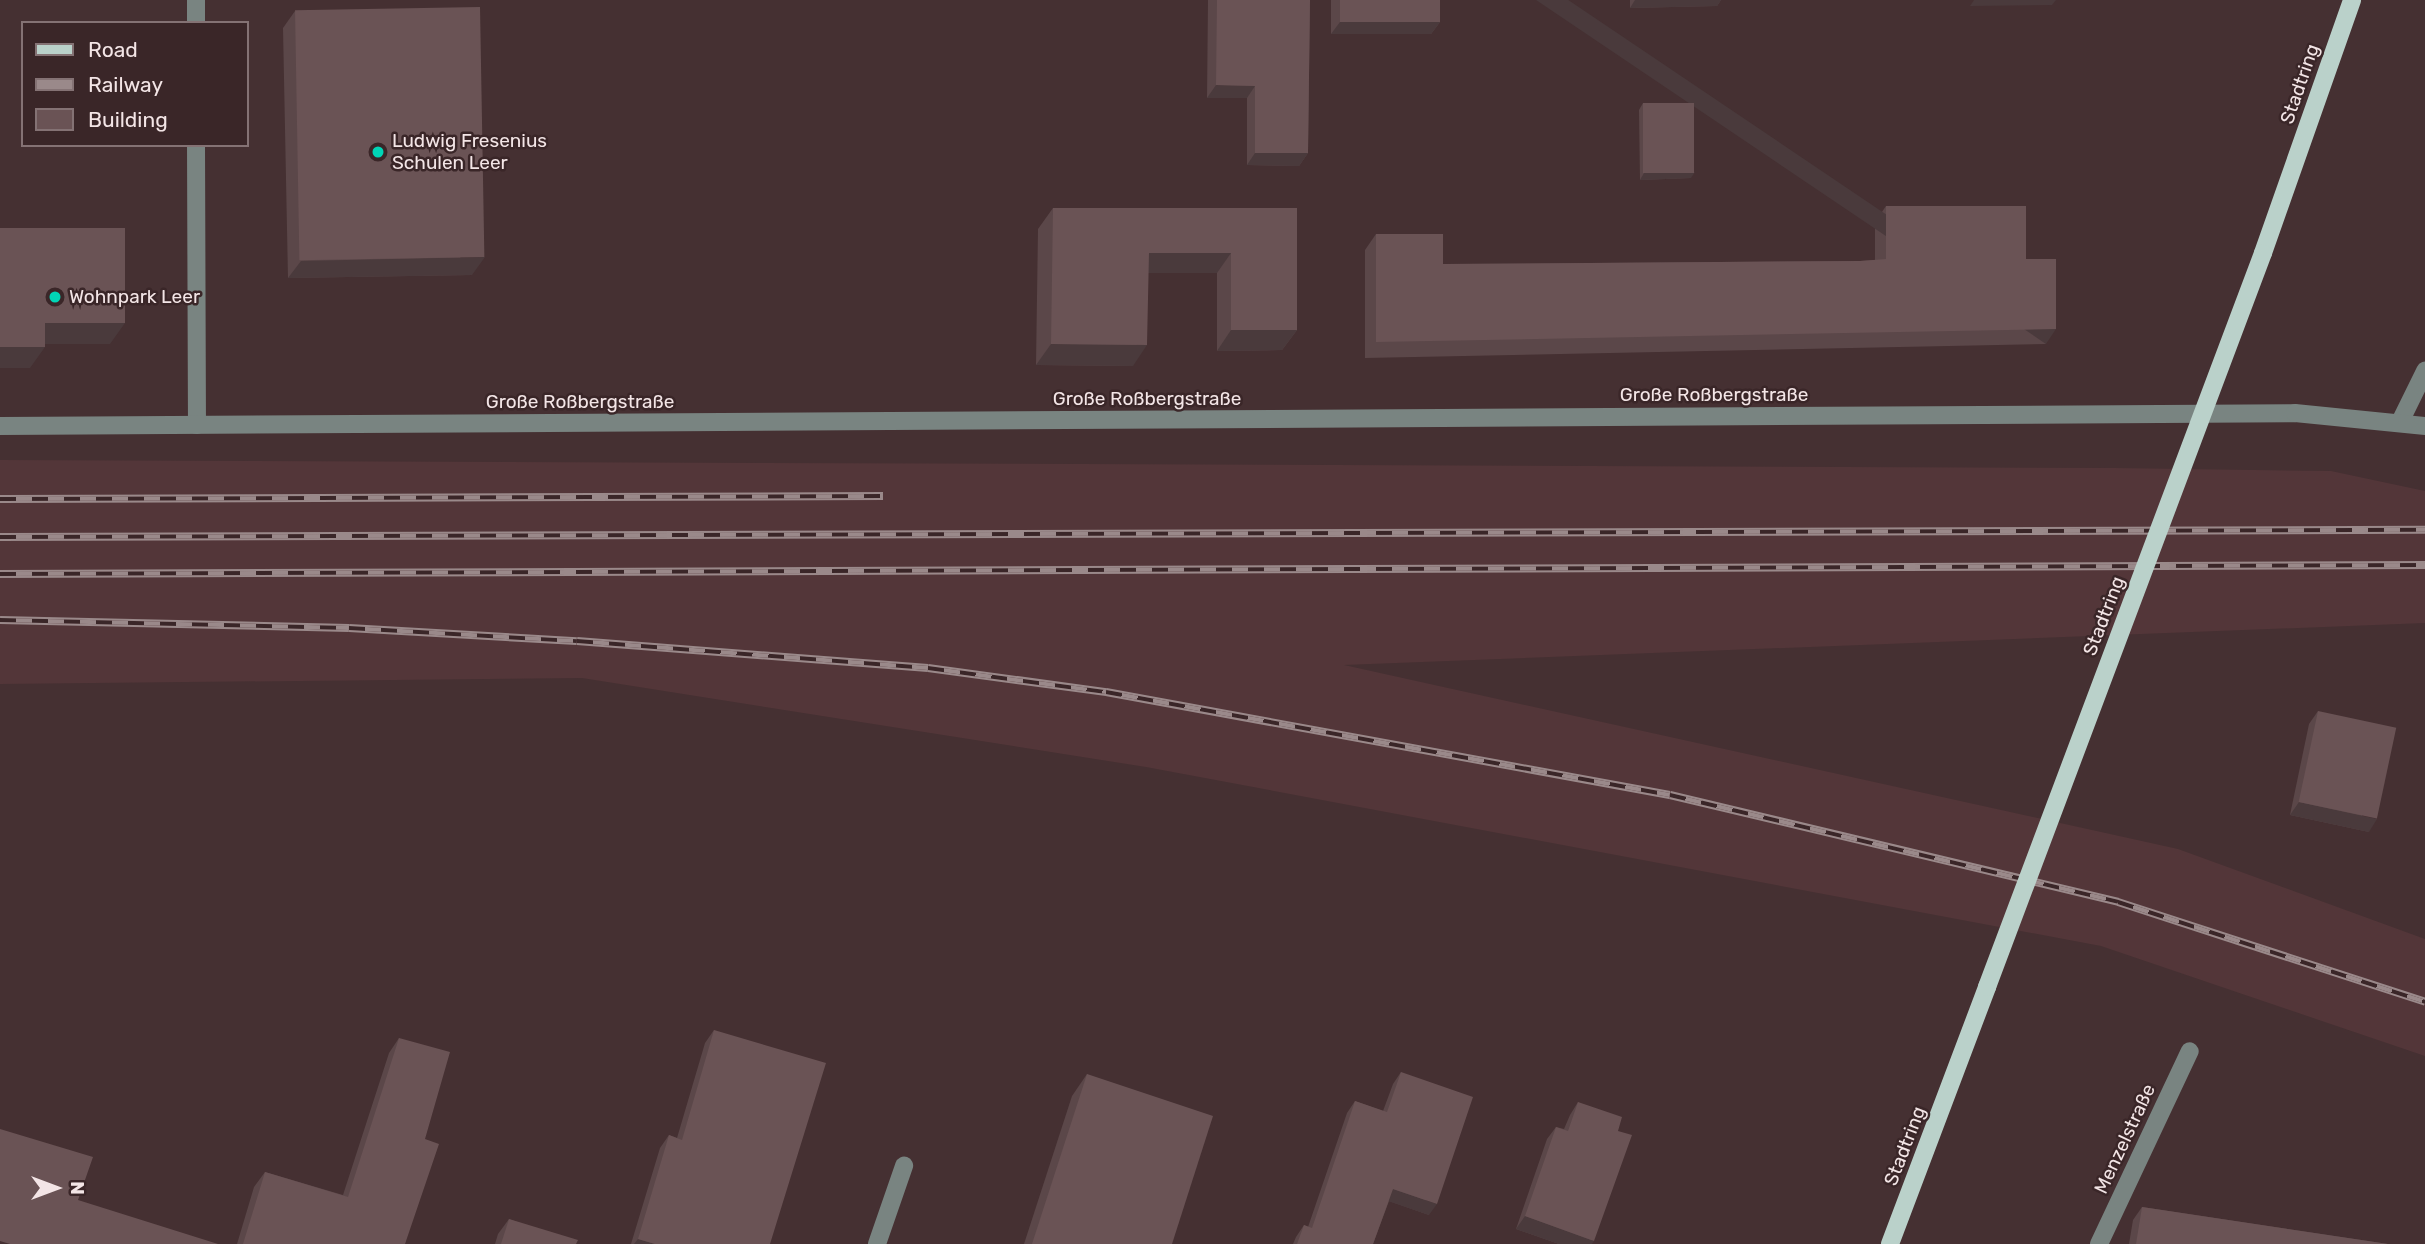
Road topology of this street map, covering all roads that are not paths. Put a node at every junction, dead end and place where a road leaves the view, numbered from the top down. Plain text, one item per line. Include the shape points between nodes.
1 (196, 0) edge
2 (2352, 0) edge
3 (196, 21) edge
4 (197, 147) edge
5 (2425, 371) edge
6 (2401, 420) junction
7 (198, 425) junction
8 (0, 426) edge
9 (2425, 426) edge
10 (2190, 1051) dead end
11 (904, 1166) dead end
12 (877, 1244) edge
13 (1890, 1244) edge
14 (2099, 1244) edge

1 - 3 street
2 - 13 main road, Stadtring, bridge via 2263,253
4 - 7 street
5 - 6 street
6 - 7 street, Große Roßbergstraße via 2295,413
6 - 9 street, Große Roßbergstraße
7 - 8 street, Große Roßbergstraße
10 - 14 street, Menzelstraße
11 - 12 street

